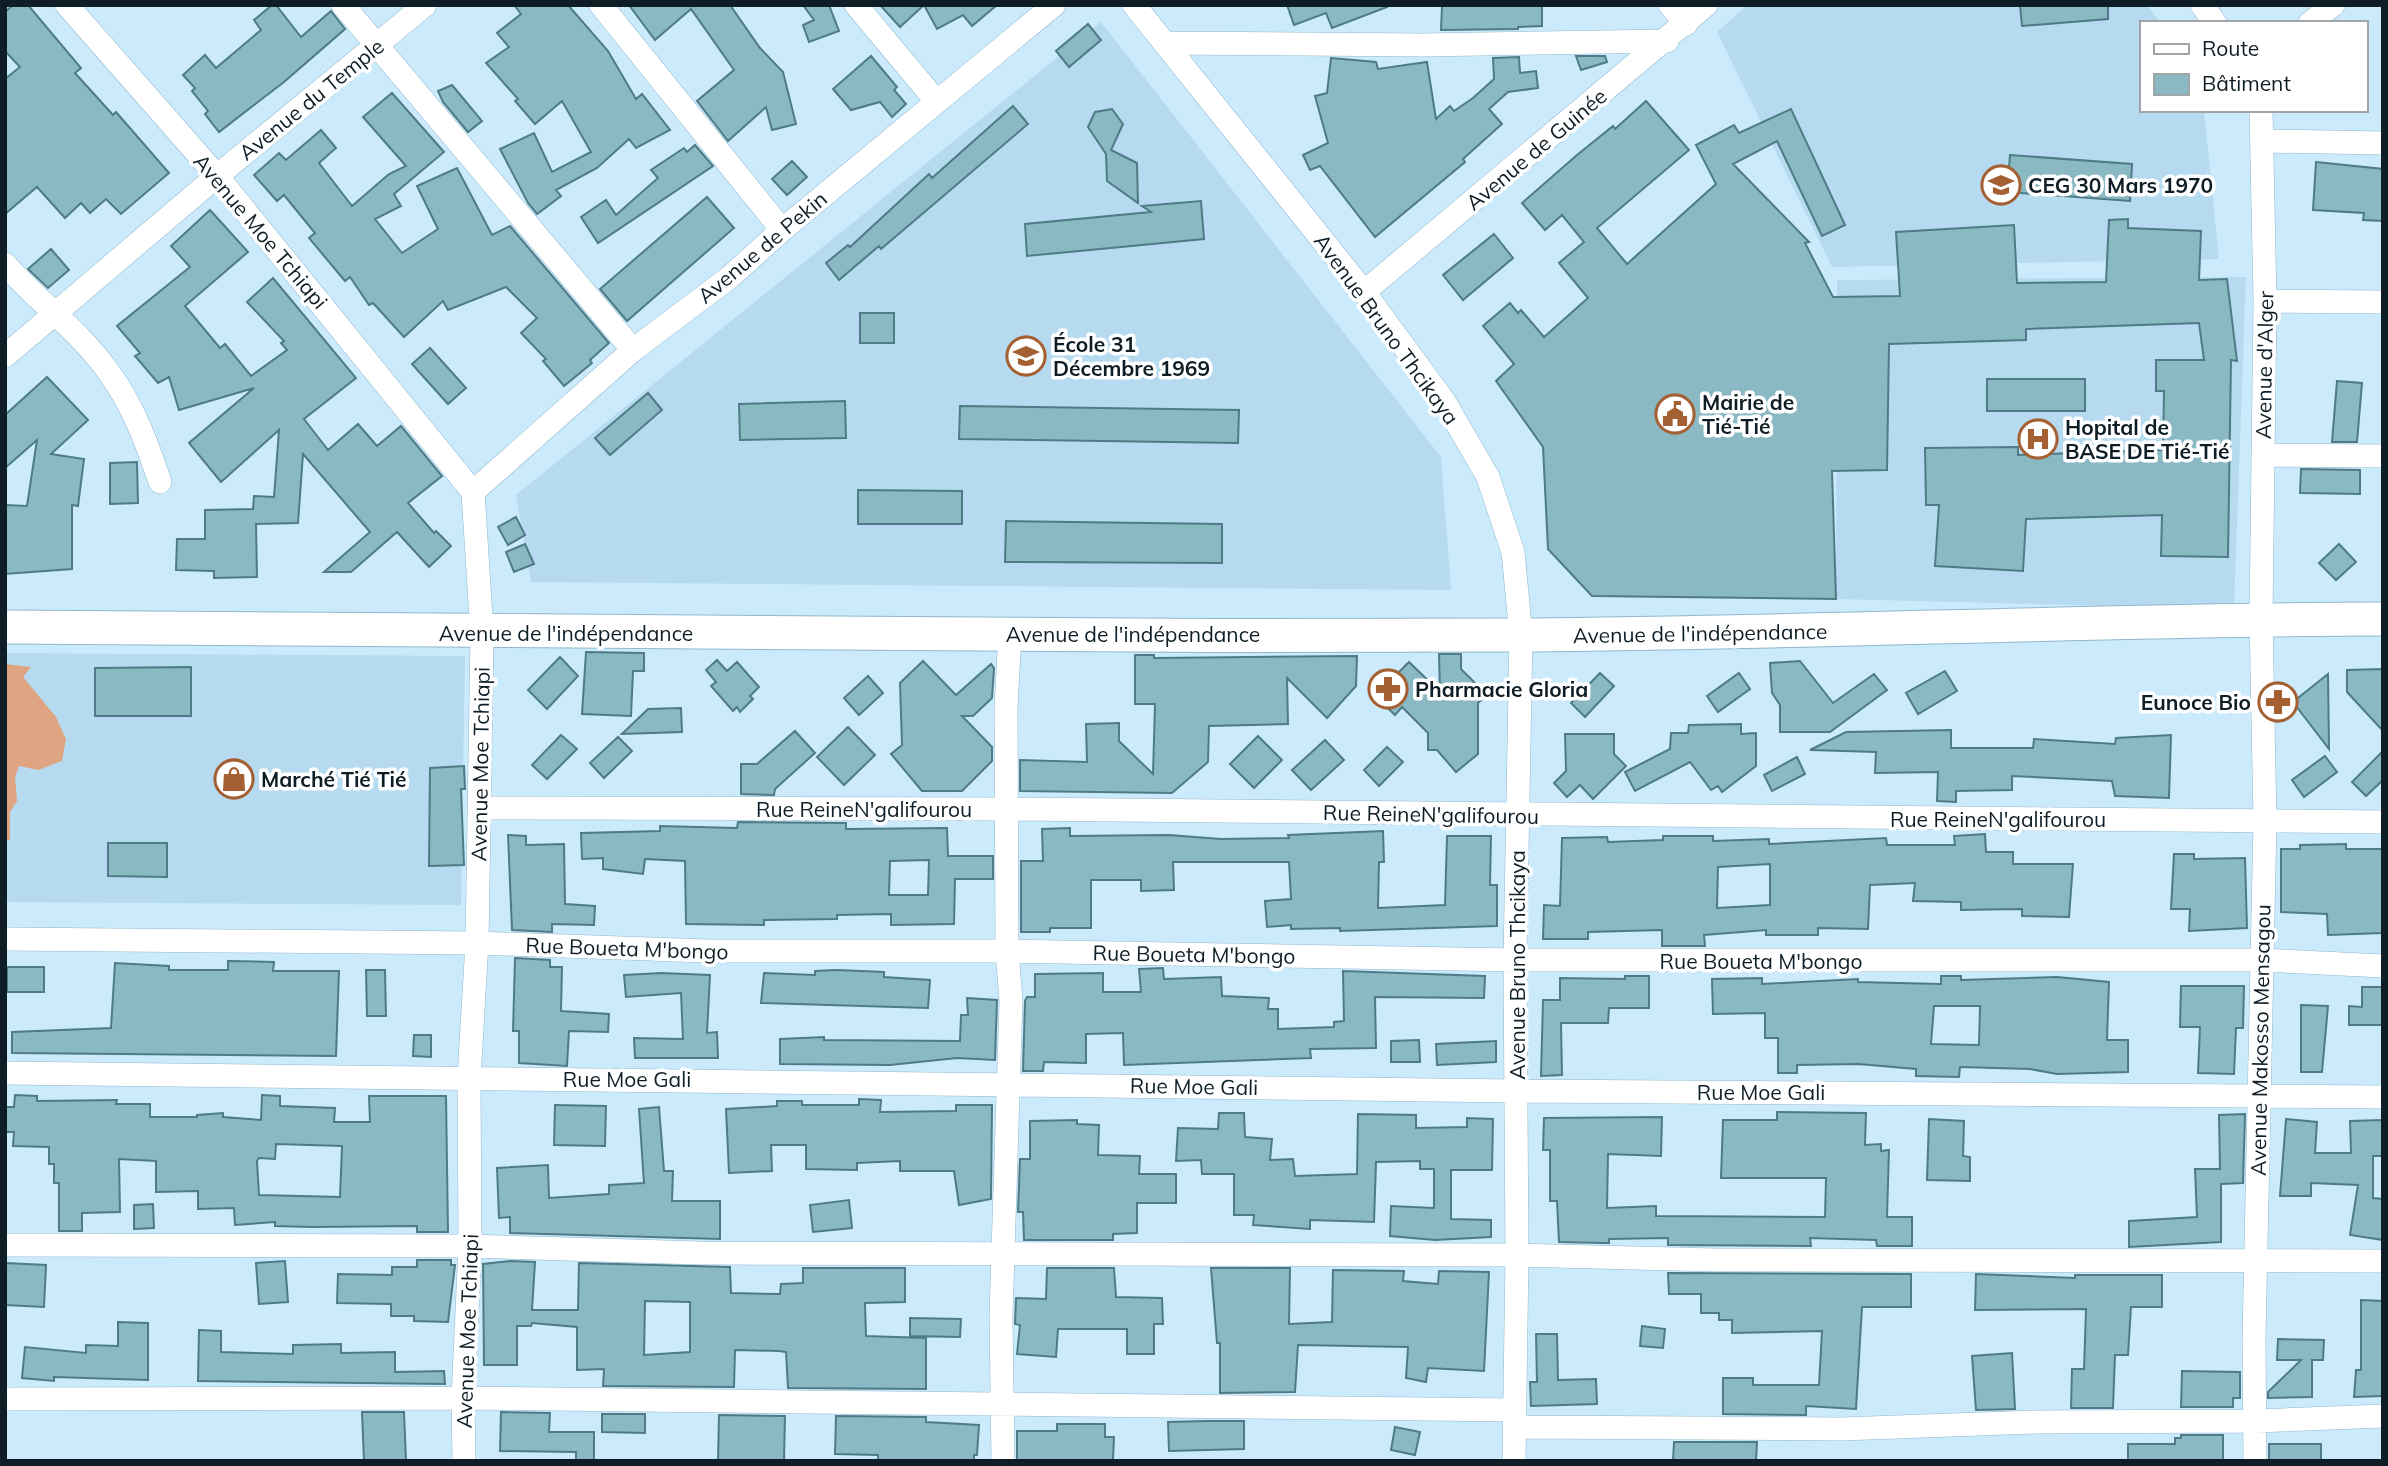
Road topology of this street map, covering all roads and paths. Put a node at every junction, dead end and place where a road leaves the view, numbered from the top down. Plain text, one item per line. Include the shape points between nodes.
1 (67, 5) edge
2 (343, 5) edge
3 (425, 5) edge
4 (601, 5) edge
5 (856, 5) edge
6 (1055, 5) edge
7 (1134, 5) edge
8 (1670, 5) edge
9 (1706, 5) edge
10 (2202, 5) edge
11 (2333, 5) edge
12 (2214, 21) edge
13 (2313, 21) edge
14 (1686, 24) junction
15 (1667, 41) junction
16 (1166, 43) junction
17 (376, 47) junction
18 (937, 102) junction
19 (2261, 112) edge
20 (2264, 141) junction
21 (2383, 143) edge
22 (217, 176) junction
23 (782, 230) junction
24 (5, 264) edge
25 (1364, 292) junction
26 (2265, 301) junction
27 (2383, 302) edge
28 (56, 313) junction
29 (633, 350) junction
30 (5, 356) edge
31 (2263, 455) junction
32 (2383, 456) edge
33 (160, 482) dead end
34 (473, 492) junction
35 (2261, 619) junction
36 (2383, 619) edge
37 (5, 627) edge
38 (1010, 633) junction
39 (482, 634) junction
40 (1521, 635) junction
41 (479, 808) junction
42 (1009, 809) junction
43 (1518, 816) junction
44 (2265, 821) junction
45 (2383, 822) edge
46 (5, 939) edge
47 (477, 943) junction
48 (1007, 951) junction
49 (1515, 960) junction
50 (2263, 960) junction
51 (2383, 965) edge
52 (5, 1073) edge
53 (469, 1078) junction
54 (1009, 1084) junction
55 (1516, 1091) junction
56 (2260, 1096) junction
57 (2383, 1097) edge
58 (5, 1245) edge
59 (470, 1246) junction
60 (1004, 1253) junction
61 (1517, 1255) junction
62 (2256, 1260) junction
63 (2383, 1261) edge
64 (463, 1398) junction
65 (5, 1399) edge
66 (1002, 1404) junction
67 (2383, 1416) edge
68 (1514, 1419) junction
69 (2256, 1422) junction
70 (464, 1461) edge
71 (1003, 1461) edge
72 (1514, 1461) edge
73 (2255, 1461) edge

1 - 22 street, Avenue Moe Tchiapi
2 - 17 street
3 - 17 street, Avenue du Temple
4 - 23 street
5 - 18 street
6 - 18 street, Avenue de Pekin
7 - 16 street, Avenue Bruno Thcikaya
8 - 14 street
9 - 14 street, Avenue de Guinée
10 - 12 street
11 - 13 street
14 - 15 street, Avenue de Guinée
15 - 16 street
15 - 25 street, Avenue de Guinée
16 - 25 street, Avenue Bruno Thcikaya
17 - 22 street, Avenue du Temple
17 - 29 street
18 - 23 street, Avenue de Pekin
19 - 20 street, Avenue d'Alger
20 - 21 street
20 - 26 street, Avenue d'Alger
22 - 28 street, Avenue du Temple
22 - 34 street, Avenue Moe Tchiapi
23 - 29 street, Avenue de Pekin
24 - 28 street
25 - 40 street, Avenue Bruno Thcikaya via 1444,401 1488,477 1513,552
26 - 27 street
26 - 31 street, Avenue d'Alger
28 - 30 street, Avenue du Temple
28 - 33 street via 125,397
29 - 34 street, Avenue de Pekin
31 - 32 street
31 - 35 street, Avenue d'Alger
34 - 39 street, Avenue Moe Tchiapi
35 - 36 street
35 - 40 street, Avenue de l'indépendance via 1871,631
35 - 44 street, Avenue Makosso Mensagou
37 - 39 street, Avenue de l'indépendance
38 - 39 street, Avenue de l'indépendance
38 - 40 street, Avenue de l'indépendance
38 - 42 street via 1006,708
39 - 41 street, Avenue Moe Tchiapi
40 - 43 street, Avenue Bruno Thcikaya
41 - 42 street, Rue ReineN'galifourou
41 - 47 street, Avenue Moe Tchiapi
42 - 43 street, Rue ReineN'galifourou
42 - 48 street
43 - 44 street, Rue ReineN'galifourou
43 - 49 street, Avenue Bruno Thcikaya
44 - 45 street, Rue ReineN'galifourou
44 - 50 street, Avenue Makosso Mensagou
46 - 47 street, Rue Boueta M'bongo
47 - 48 street, Rue Boueta M'bongo via 708,951
47 - 53 street, Avenue Moe Tchiapi
48 - 49 street, Rue Boueta M'bongo
48 - 54 street
49 - 50 street, Rue Boueta M'bongo
49 - 55 street, Avenue Bruno Thcikaya
50 - 51 street, Rue Boueta M'bongo
50 - 56 street, Avenue Makosso Mensagou
52 - 53 street, Rue Moe Gali
53 - 54 street, Rue Moe Gali
53 - 59 street, Avenue Moe Tchiapi
54 - 55 street, Rue Moe Gali
54 - 60 street
55 - 56 street, Rue Moe Gali
55 - 61 street, Avenue Bruno Thcikaya
56 - 57 street, Rue Moe Gali
56 - 62 street, Avenue Makosso Mensagou
58 - 59 street
59 - 60 street via 712,1253
59 - 64 street, Avenue Moe Tchiapi
60 - 61 street
60 - 66 street
61 - 62 street via 1716,1260
61 - 68 street, Avenue Bruno Thcikaya
62 - 63 street
62 - 69 street, Avenue Makosso Mensagou
64 - 65 street
64 - 66 street
64 - 70 street, Avenue Moe Tchiapi
66 - 68 street
66 - 71 street
67 - 69 street
68 - 69 street via 1842,1429 2037,1422
68 - 72 street, Avenue Bruno Thcikaya
69 - 73 street, Avenue Makosso Mensagou

